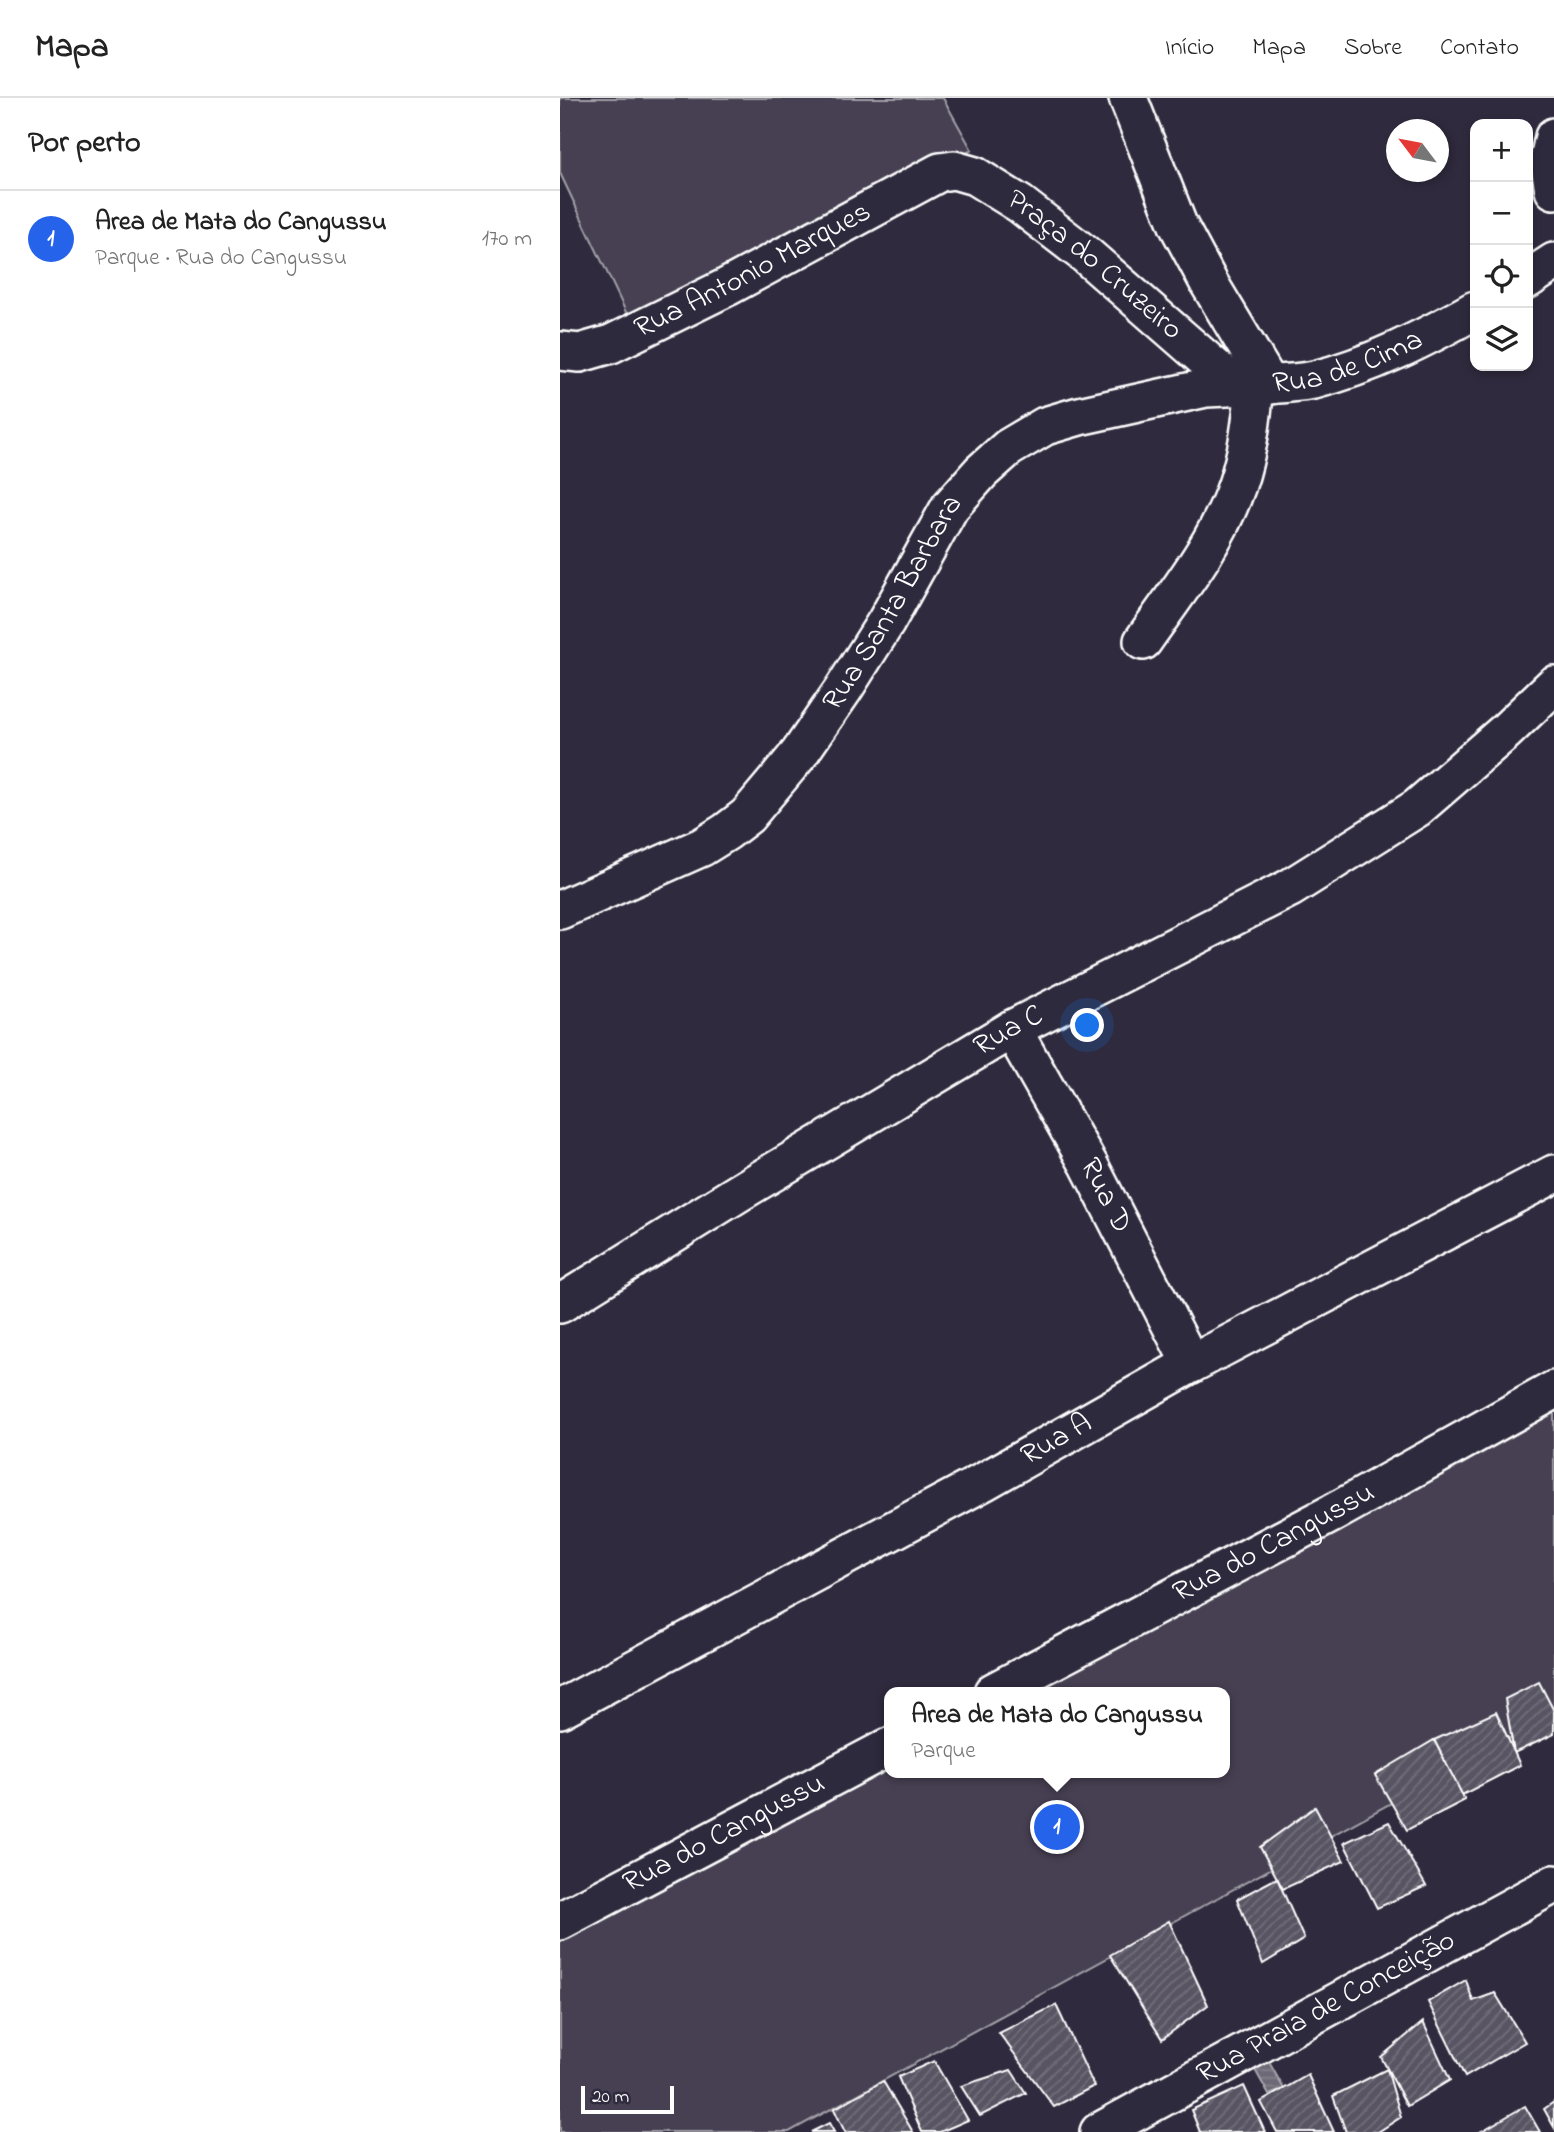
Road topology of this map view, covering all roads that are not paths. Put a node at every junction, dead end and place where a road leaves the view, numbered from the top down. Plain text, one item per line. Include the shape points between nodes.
1 (1128, 98) edge
2 (1554, 137) edge
3 (940, 172) joint
4 (1554, 190) edge
5 (1554, 262) edge
6 (1533, 276) edge
7 (1470, 313) edge
8 (560, 351) edge
9 (1254, 385) junction
10 (1143, 641) dead end
11 (1554, 685) edge
12 (560, 910) edge
13 (1012, 1029) junction
14 (1554, 1174) edge
15 (560, 1304) edge
16 (1191, 1364) junction
17 (1554, 1390) edge
18 (1002, 1687) edge
19 (560, 1709) edge
20 (884, 1750) edge
21 (1554, 1884) edge
22 (560, 1921) edge
23 (1099, 2132) edge

1 - 9 street, Rua de Cima via 1178,225 1241,334
2 - 4 street via 1549,160
3 - 8 street, Rua Antonio Marques via 611,344 580,353
3 - 9 street, Praça do Cruzeiro via 954,170 975,176 1020,204 1086,255 1190,348
5 - 6 street
7 - 9 street, Rua de Cima via 1343,372 1311,381
9 - 10 street via 1251,427 1237,485 1212,542
9 - 12 street, Rua Santa Barbara via 1206,388 1079,416 1045,426 1008,448 950,507 843,690 799,754 747,816 702,847
11 - 13 street, Rua C via 1417,808 1290,888
13 - 15 street, Rua C
13 - 16 street, Rua D via 1089,1165
14 - 16 street, Rua A
16 - 19 street, Rua A
17 - 18 street, Rua do Cangussu
20 - 22 street, Rua do Cangussu
21 - 23 street, Rua Praia de Conceição

